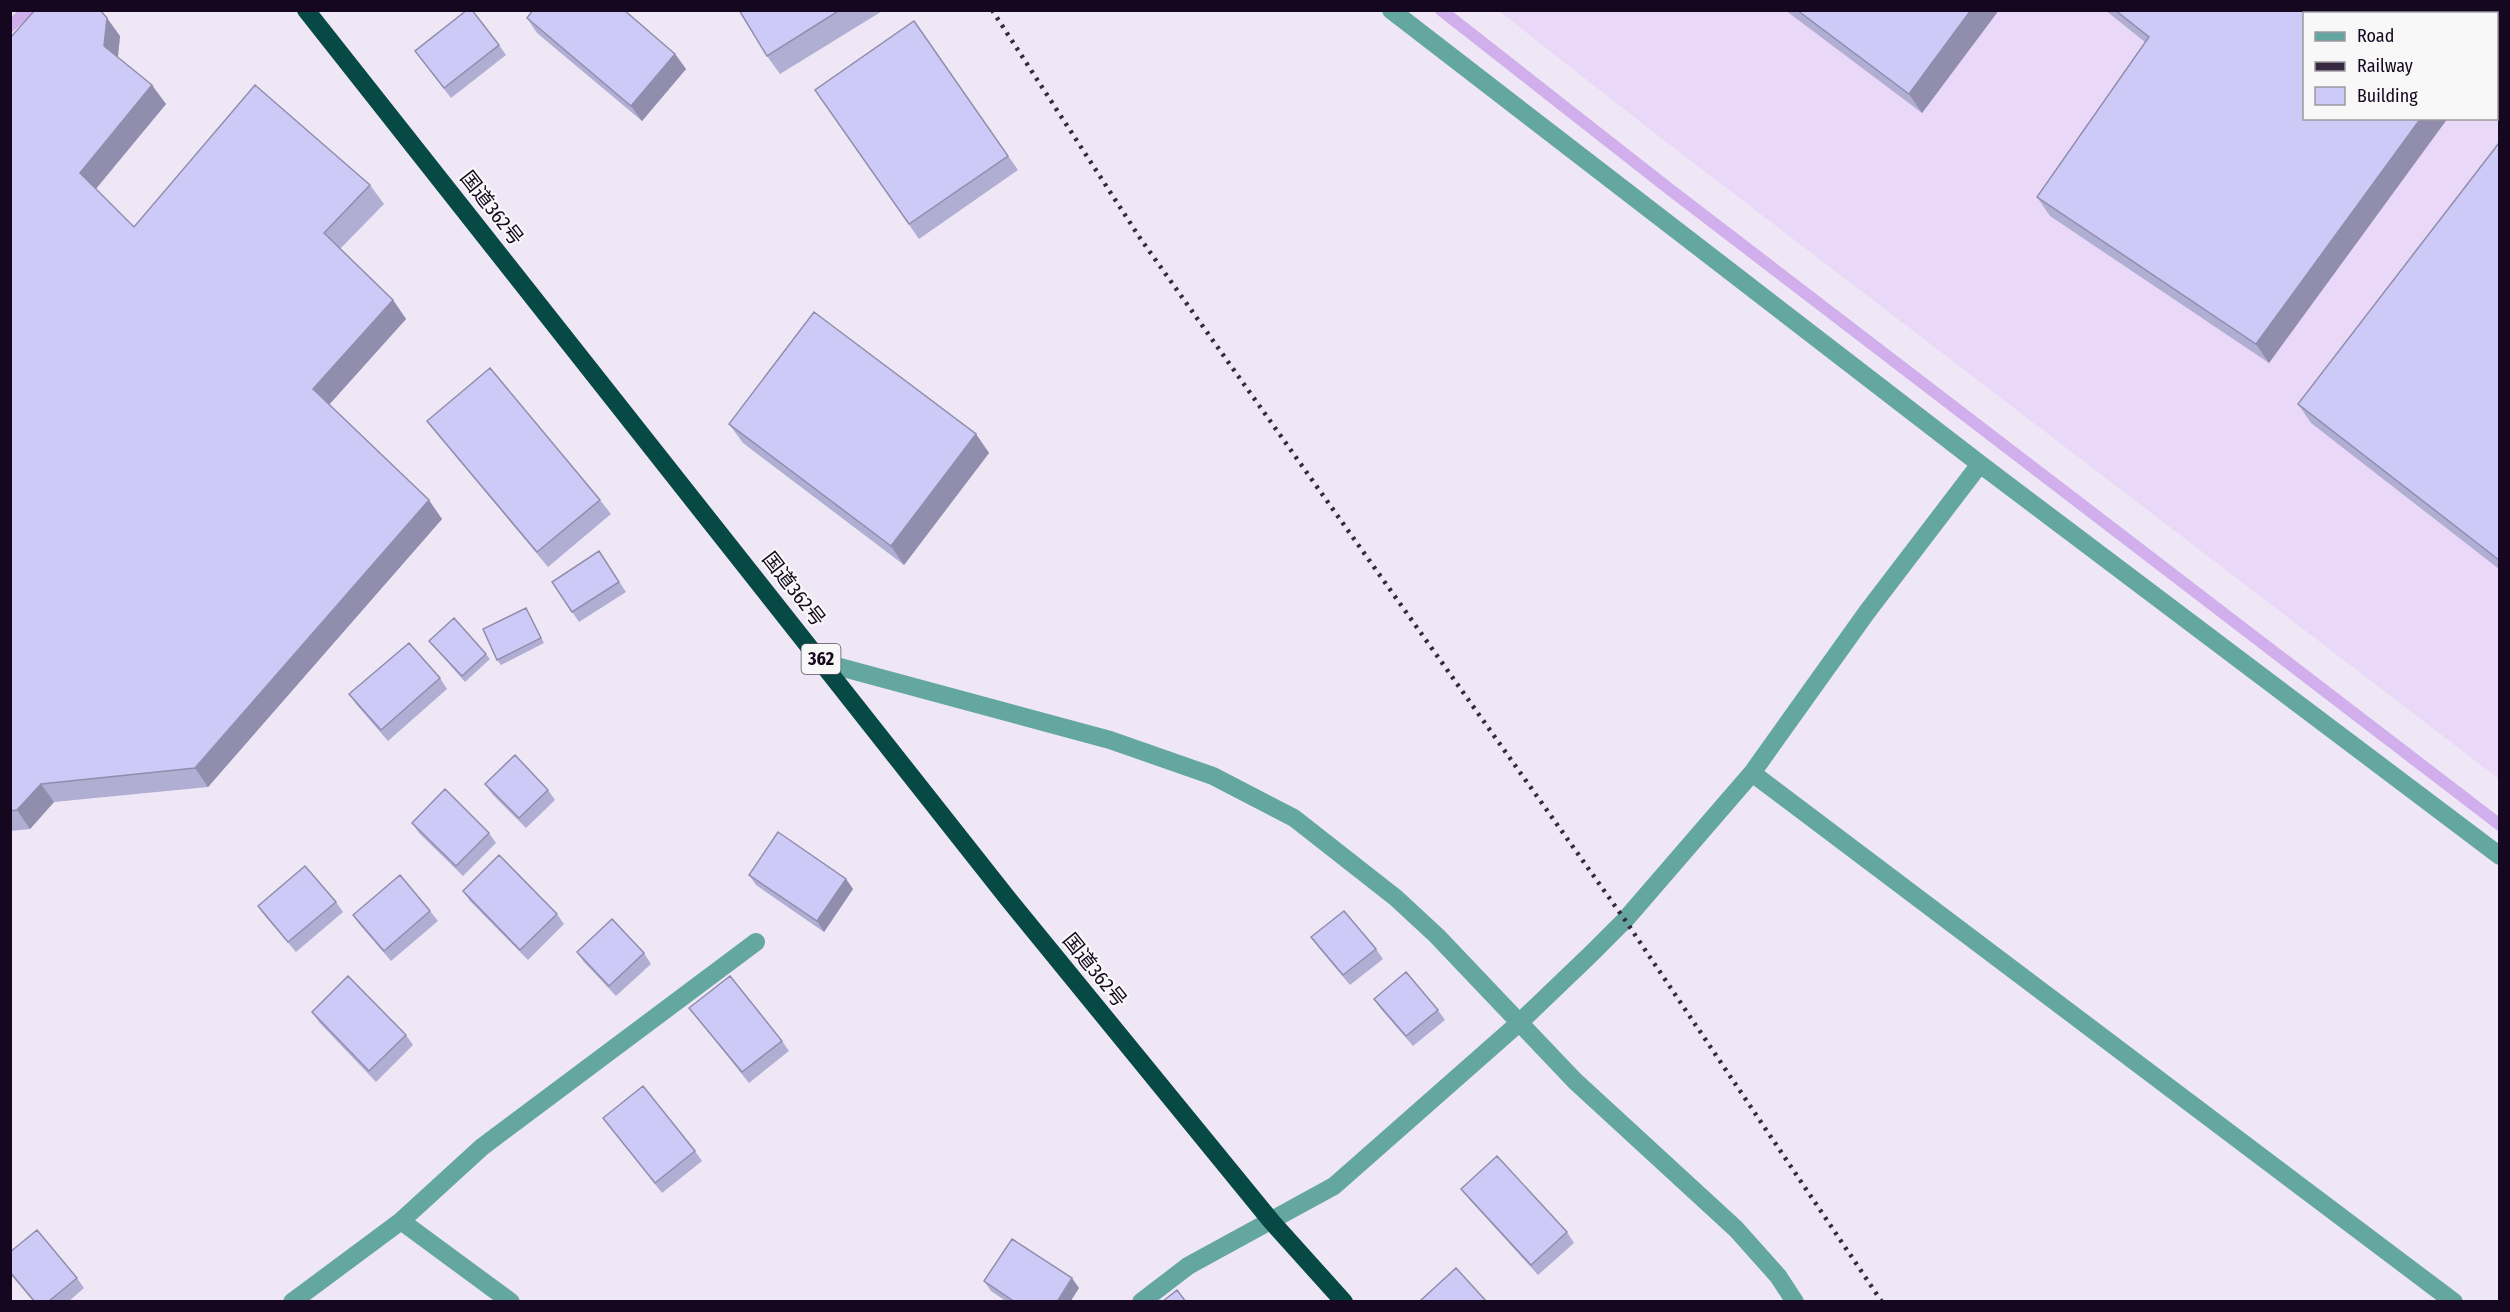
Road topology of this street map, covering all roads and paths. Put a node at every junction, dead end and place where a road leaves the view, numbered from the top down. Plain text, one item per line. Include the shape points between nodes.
1 (306, 10) edge
2 (1391, 10) edge
3 (1980, 464) junction
4 (825, 663) junction
5 (1752, 773) junction
6 (2499, 856) edge
7 (756, 942) dead end
8 (1519, 1023) junction
9 (401, 1221) junction
10 (1272, 1222) junction
11 (292, 1302) edge
12 (511, 1302) edge
13 (1141, 1302) edge
14 (1344, 1302) edge
15 (1795, 1302) edge
16 (2454, 1302) edge

1 - 4 highway, 国道362号 / 362
2 - 3 street
3 - 5 street via 1867,612
3 - 6 street
4 - 8 street via 1110,740 1213,776 1294,818 1396,898
4 - 10 highway, 国道362号 / 362 via 1009,900
5 - 8 street via 1625,920
5 - 16 street
7 - 9 street via 482,1147
8 - 10 street via 1334,1186
8 - 15 street via 1575,1081 1736,1229 1778,1276
9 - 11 street
9 - 12 street
10 - 13 street via 1188,1266
10 - 14 highway, 国道362号 / 362

